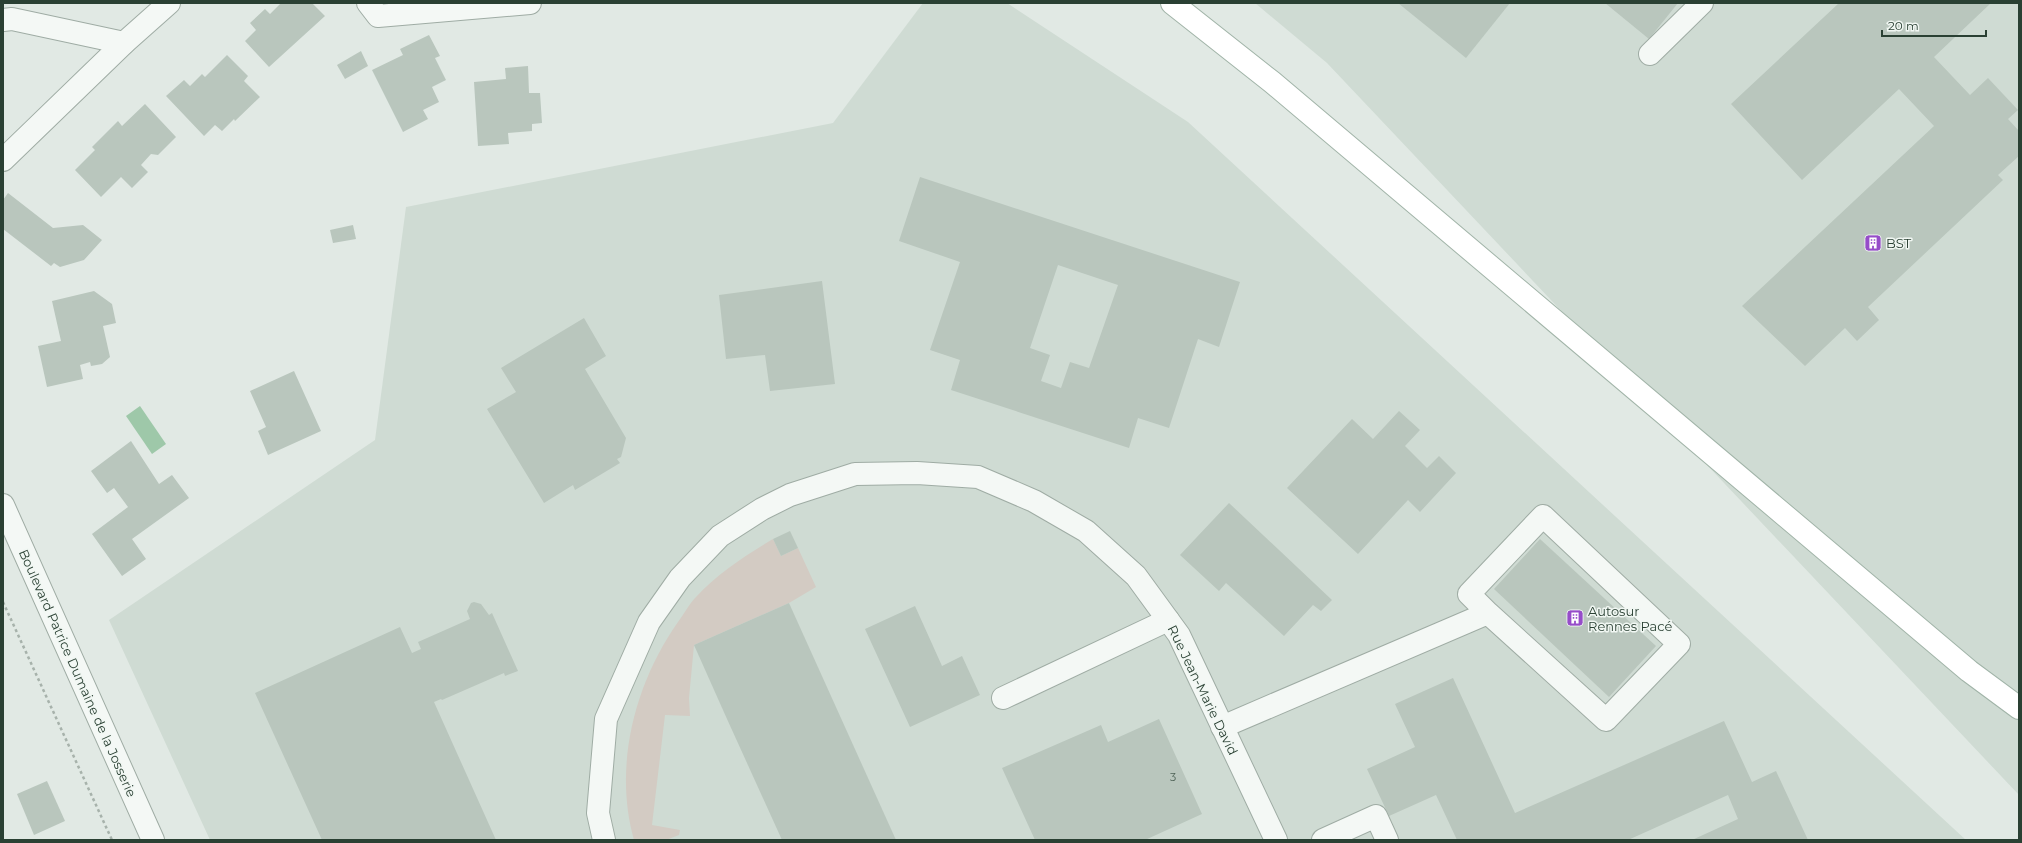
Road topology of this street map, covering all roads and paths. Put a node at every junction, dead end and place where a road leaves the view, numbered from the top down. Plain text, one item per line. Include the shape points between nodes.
1 (169, 3) edge
2 (368, 3) edge
3 (530, 3) edge
4 (1172, 3) edge
5 (1702, 3) edge
6 (3, 20) edge
7 (124, 43) junction
8 (1650, 54) dead end
9 (3, 160) edge
10 (3, 505) edge
11 (3, 602) edge
12 (1488, 613) junction
13 (1168, 620) junction
14 (1970, 671) junction
15 (1003, 698) dead end
16 (2019, 708) edge
17 (2019, 720) edge
18 (1222, 727) junction
19 (112, 840) edge
20 (153, 840) edge
21 (604, 840) edge
22 (1276, 840) edge
23 (1323, 840) edge
24 (1387, 840) edge

1 - 7 street
2 - 3 street via 378,16
4 - 14 main road via 1284,92
5 - 8 street
6 - 7 street via 12,19
7 - 9 street
10 - 20 street, Boulevard Patrice Dumaine de la Josserie
11 - 19 path
12 - 12 street via 1606,720 1679,644 1543,516 1469,594
12 - 18 street
13 - 15 street
13 - 18 street, Rue Jean-Marie David via 1179,635
13 - 21 street, Rue Jean-Marie David via 1136,576 1086,531 1034,501 978,477 917,473 855,474 790,495 762,509 720,536 680,578 649,622 606,719 598,813
14 - 16 main road
14 - 17 main road
18 - 22 street, Rue Jean-Marie David
23 - 24 street via 1376,816

